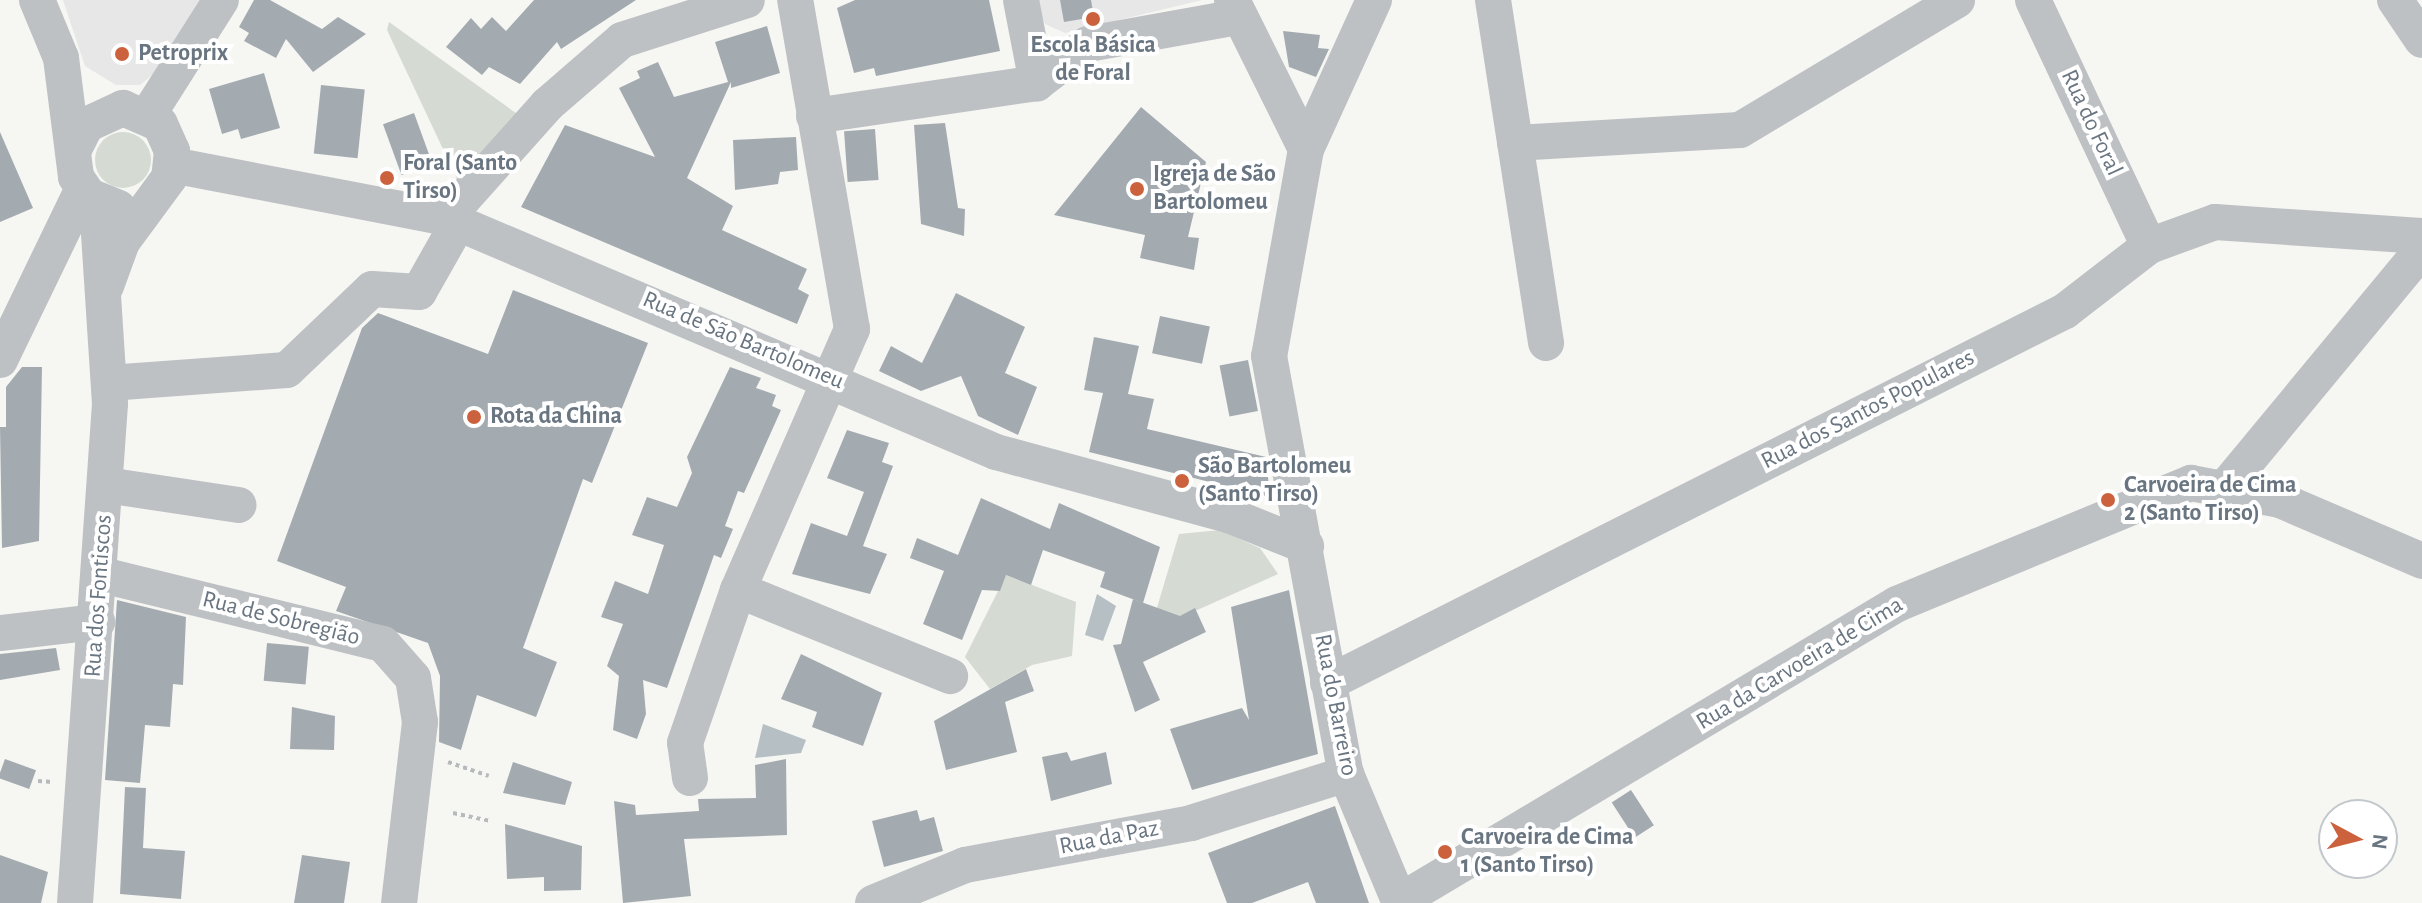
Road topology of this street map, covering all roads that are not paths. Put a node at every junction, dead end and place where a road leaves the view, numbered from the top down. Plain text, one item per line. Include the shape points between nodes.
1 (37, 0) edge
2 (221, 0) edge
3 (747, 0) edge
4 (795, 0) edge
5 (1021, 0) edge
6 (1374, 0) edge
7 (1493, 0) edge
8 (1957, 0) edge
9 (2033, 0) edge
10 (2395, 0) edge
11 (1235, 8) edge
12 (2422, 40) edge
13 (61, 58) junction
14 (1037, 83) junction
15 (110, 110) junction
16 (148, 115) junction
17 (814, 116) junction
18 (1515, 143) junction
19 (1306, 149) junction
20 (73, 151) junction
21 (172, 165) junction
22 (90, 195) junction
23 (153, 199) junction
24 (452, 221) junction
25 (2422, 236) edge
26 (2149, 246) junction
27 (51, 250) junction
28 (2422, 250) edge
29 (103, 273) junction
30 (1546, 343) dead end
31 (0, 360) edge
32 (835, 380) junction
33 (109, 383) junction
34 (106, 485) junction
35 (2224, 489) junction
36 (239, 505) dead end
37 (1306, 546) junction
38 (2422, 561) edge
39 (102, 575) junction
40 (738, 590) junction
41 (97, 622) junction
42 (0, 633) edge
43 (950, 676) dead end
44 (1328, 683) junction
45 (1346, 774) junction
46 (690, 778) dead end
47 (1400, 902) edge
48 (75, 903) edge
49 (399, 903) edge
50 (873, 903) edge

1 - 13 street
2 - 16 street
3 - 24 street via 622,40 547,105
4 - 17 street
5 - 14 street
6 - 19 street
7 - 18 street
8 - 18 street via 1740,130
9 - 26 street, Rua do Foral
10 - 12 street
11 - 14 street via 1088,44
11 - 19 street
13 - 15 street
13 - 20 street
14 - 17 street
15 - 16 street
15 - 20 street via 86,125
16 - 21 street via 168,137
17 - 32 street via 852,329
18 - 30 street
19 - 37 street, Rua do Barreiro via 1269,356
20 - 22 street
21 - 23 street
21 - 24 street, Rua de São Bartolomeu
22 - 23 street via 125,209
22 - 27 street
22 - 29 street, Rua dos Fontiscos
23 - 29 street
24 - 32 street, Rua de São Bartolomeu
24 - 33 street via 419,292 372,289 287,370
25 - 26 street, Rua dos Santos Populares via 2215,222
26 - 44 street, Rua dos Santos Populares via 2065,311
27 - 29 street via 85,247
27 - 31 street
28 - 35 street
29 - 33 street, Rua dos Fontiscos
32 - 37 street, Rua de São Bartolomeu via 996,452 1231,516
32 - 40 street
33 - 34 street, Rua dos Fontiscos
34 - 36 street
34 - 39 street, Rua dos Fontiscos
35 - 38 street, Rua da Carvoeira de Cima via 2280,500
35 - 47 street, Rua da Carvoeira de Cima via 2191,483 1897,604
37 - 44 street, Rua do Barreiro
39 - 41 street, Rua dos Fontiscos
39 - 49 street, Rua de Sobregião via 383,644 413,678 420,722
40 - 43 street
40 - 46 street via 685,743
41 - 42 street
41 - 48 street, Rua dos Fontiscos
44 - 45 street, Rua do Barreiro
45 - 47 street, Rua do Barreiro
45 - 50 street, Rua da Paz via 1191,823 965,865

